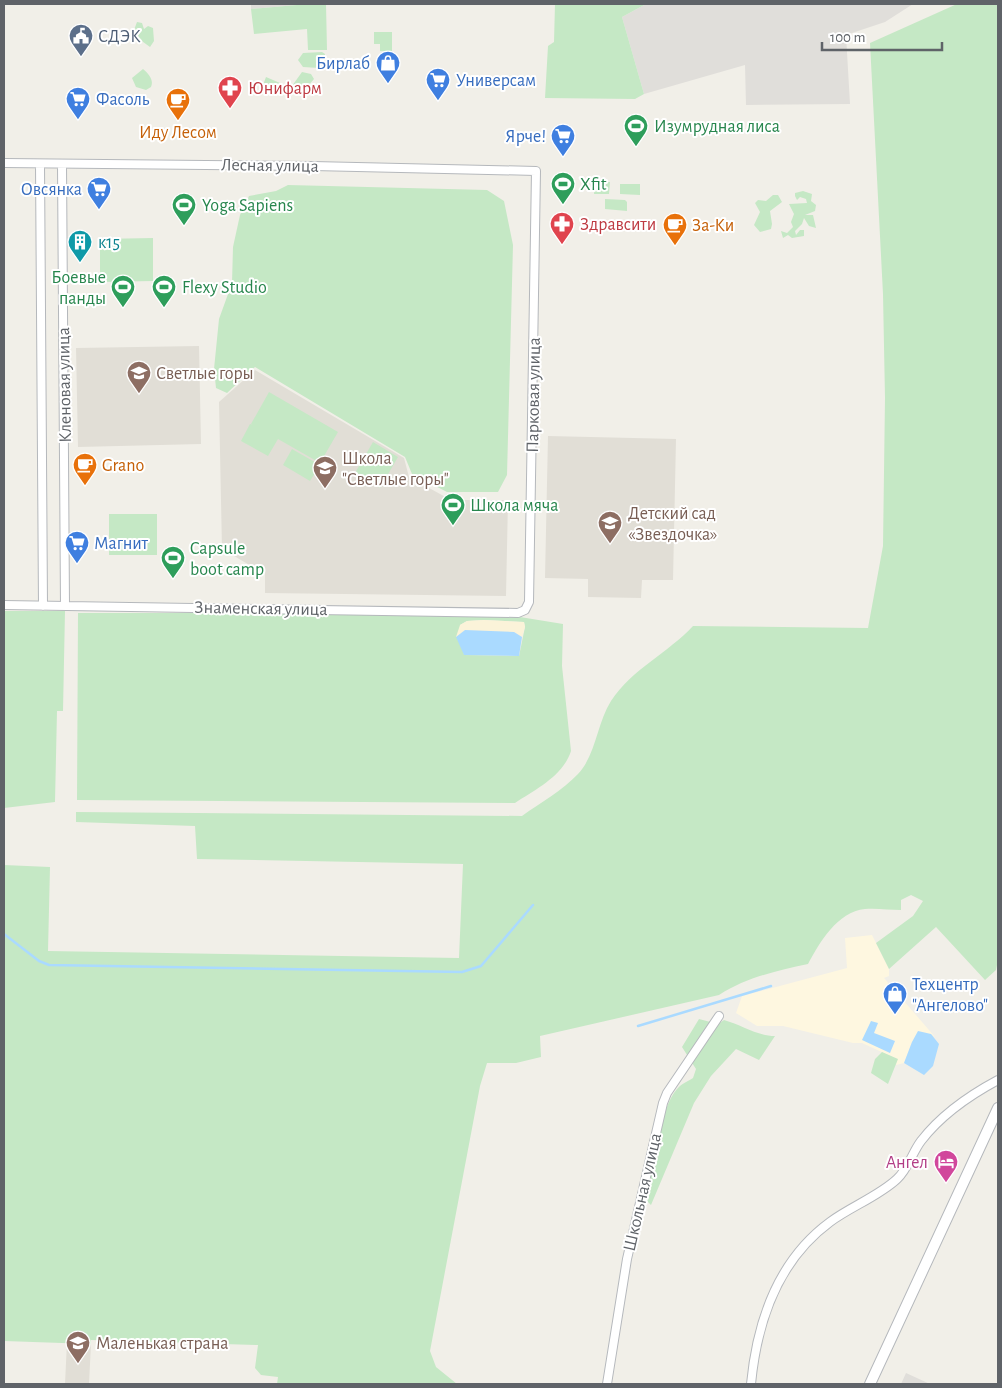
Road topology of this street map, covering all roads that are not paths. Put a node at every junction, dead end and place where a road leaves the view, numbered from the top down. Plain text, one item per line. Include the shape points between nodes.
1 (4, 163) edge
2 (40, 164) junction
3 (62, 164) junction
4 (536, 171) joint
5 (4, 605) edge
6 (43, 606) junction
7 (65, 606) junction
8 (518, 613) joint
9 (719, 1016) dead end
10 (998, 1080) edge
11 (998, 1108) edge
12 (607, 1384) edge
13 (751, 1384) edge
14 (870, 1384) edge

1 - 2 street, Лесная улица
2 - 3 street, Лесная улица
2 - 6 street, Кленовая улица
3 - 4 street, Лесная улица
3 - 7 street, Кленовая улица
4 - 8 street, Парковая улица via 529,602 525,610
5 - 6 street, Знаменская улица
6 - 7 street, Знаменская улица
7 - 8 street, Знаменская улица
9 - 12 street, Школьная улица via 662,1103 627,1259
10 - 13 street via 970,1096 929,1131 896,1180 829,1222 799,1251 776,1288 761,1323
11 - 14 street

